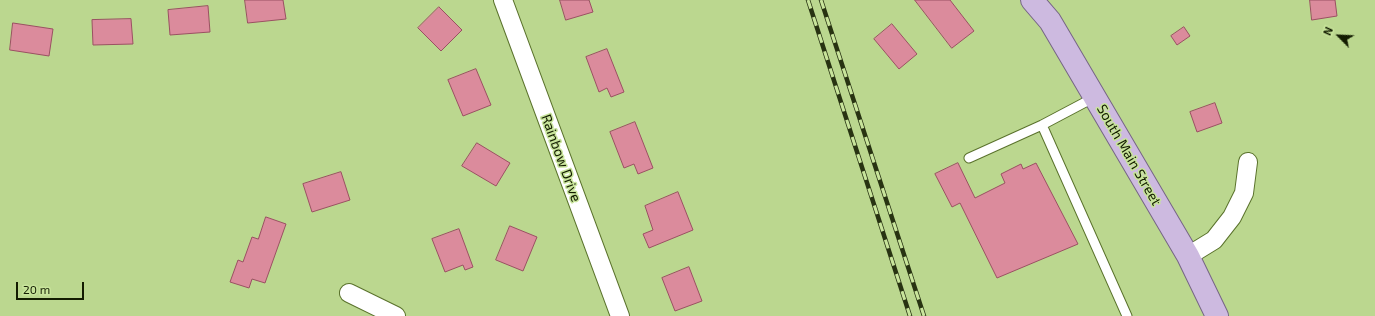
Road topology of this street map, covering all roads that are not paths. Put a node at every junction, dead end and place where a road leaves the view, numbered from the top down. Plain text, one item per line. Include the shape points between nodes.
1 (503, 0) edge
2 (1032, 0) edge
3 (1095, 97) junction
4 (1042, 125) junction
5 (968, 158) dead end
6 (1248, 162) dead end
7 (1188, 256) junction
8 (350, 293) dead end
9 (396, 316) edge
10 (620, 316) edge
11 (1128, 316) edge
12 (1217, 316) edge

1 - 10 street, Rainbow Drive
2 - 3 main road, South Main Street via 1050,21
3 - 4 lane
3 - 7 main road, South Main Street
4 - 5 lane
4 - 11 lane
6 - 7 street via 1244,193 1232,217 1214,240
7 - 12 main road, South Main Street
8 - 9 street

